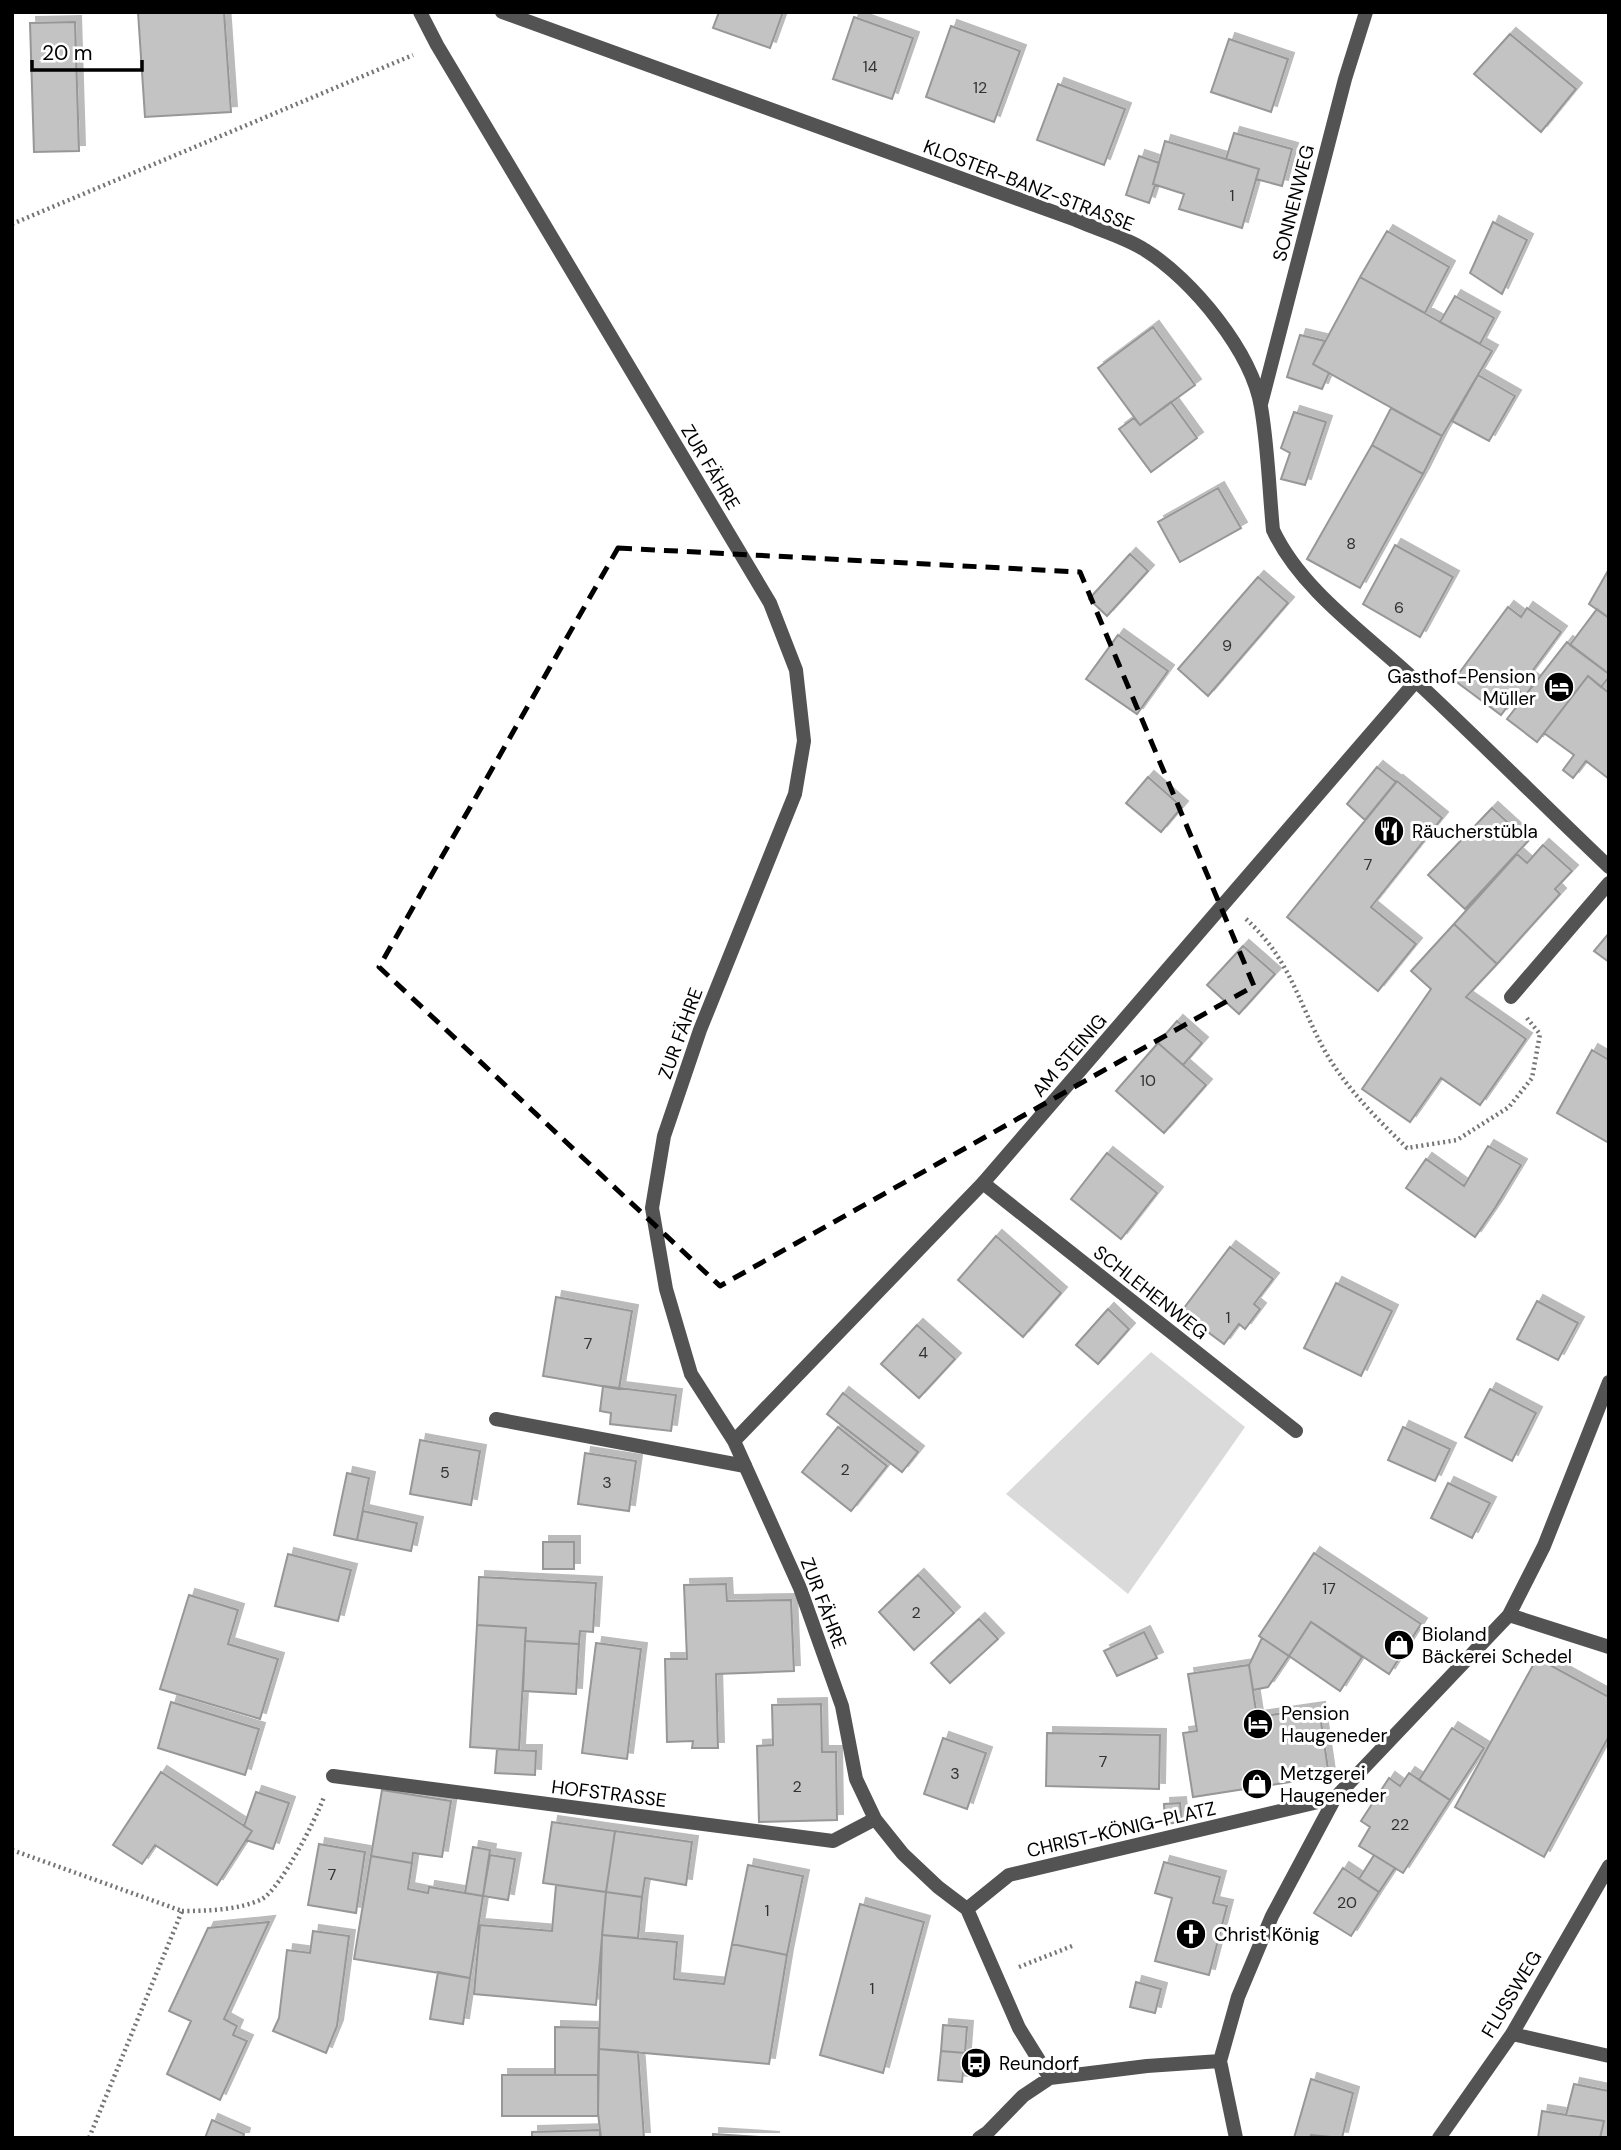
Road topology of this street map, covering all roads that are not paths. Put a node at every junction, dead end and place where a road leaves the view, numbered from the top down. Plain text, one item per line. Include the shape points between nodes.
1 (420, 12) edge
2 (502, 12) edge
3 (1366, 12) edge
4 (1261, 405) junction
5 (1416, 681) junction
6 (1609, 867) edge
7 (1609, 883) edge
8 (1511, 997) road end
9 (983, 1183) junction
10 (1609, 1382) edge
11 (496, 1419) dead end
12 (1296, 1431) dead end
13 (734, 1440) junction
14 (745, 1466) junction
15 (1509, 1615) junction
16 (1609, 1647) edge
17 (333, 1776) road end
18 (1335, 1798) junction
19 (875, 1819) junction
20 (1609, 1866) edge
21 (967, 1909) junction
22 (1512, 2034) junction
23 (1609, 2056) edge
24 (1220, 2061) junction
25 (1050, 2078) junction
26 (979, 2138) edge
27 (1236, 2138) edge
28 (1439, 2138) edge

1 - 13 street, ZUR FÄHRE via 770,603 796,670 804,741 795,794 700,1030 664,1136 652,1208 666,1289 691,1374
2 - 4 street, KLOSTER-BANZ-STRASSE via 1076,220 1144,249 1176,273 1212,311 1250,371
3 - 4 street, SONNENWEG
4 - 5 street, KLOSTER-BANZ-STRASSE via 1273,530 1281,547 1296,569
5 - 6 street, KLOSTER-BANZ-STRASSE
5 - 9 street, AM STEINIG
7 - 8 street
9 - 12 street, SCHLEHENWEG
9 - 13 street, AM STEINIG
10 - 15 street via 1544,1546
11 - 14 street
13 - 14 street, ZUR FÄHRE
14 - 19 street, ZUR FÄHRE via 800,1588 842,1706 856,1779
15 - 16 street
15 - 18 street
17 - 19 street, HOFSTRASSE via 833,1841
18 - 21 street, CHRIST-KÖNIG-PLATZ via 1009,1875
18 - 24 street via 1272,1916 1238,1997
19 - 21 street, ZUR FÄHRE via 903,1854
20 - 22 street, FLUSSWEG
21 - 25 street, ZUR FÄHRE via 1019,2028
22 - 23 street
22 - 28 street, FLUSSWEG
24 - 25 street
24 - 27 street
25 - 26 street via 1023,2096

